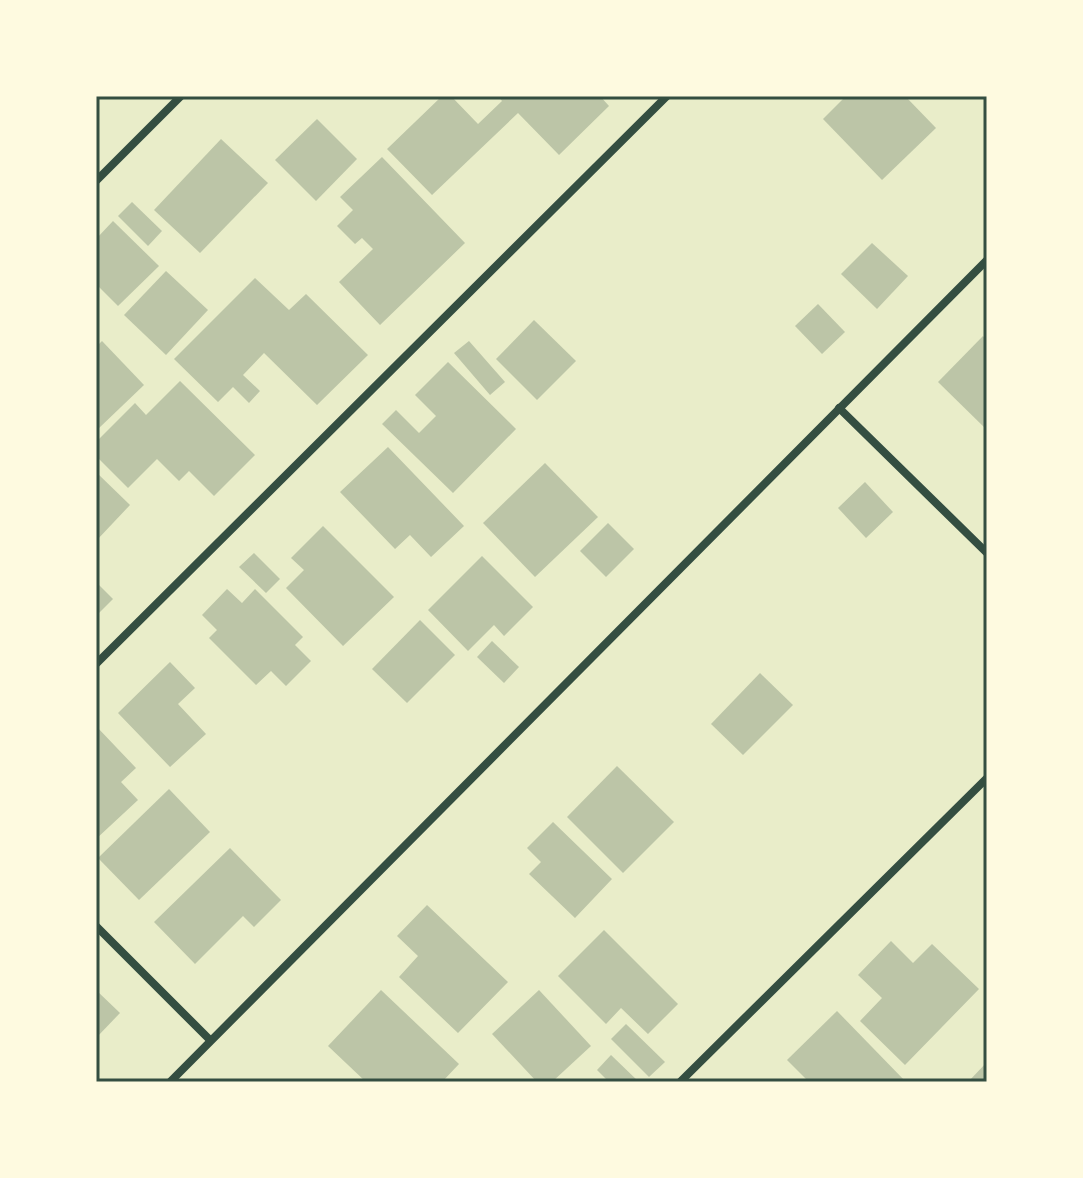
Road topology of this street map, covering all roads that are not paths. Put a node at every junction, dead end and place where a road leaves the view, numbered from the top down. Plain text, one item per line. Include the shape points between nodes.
1 (181, 96) edge
2 (667, 96) edge
3 (96, 181) edge
4 (987, 260) edge
5 (839, 408) junction
6 (987, 553) edge
7 (96, 664) edge
8 (987, 778) edge
9 (96, 926) edge
10 (210, 1040) junction
11 (170, 1082) edge
12 (680, 1082) edge

1 - 3 street
2 - 7 street
4 - 5 street
5 - 6 street
5 - 10 street
8 - 12 street
9 - 10 street
10 - 11 street

